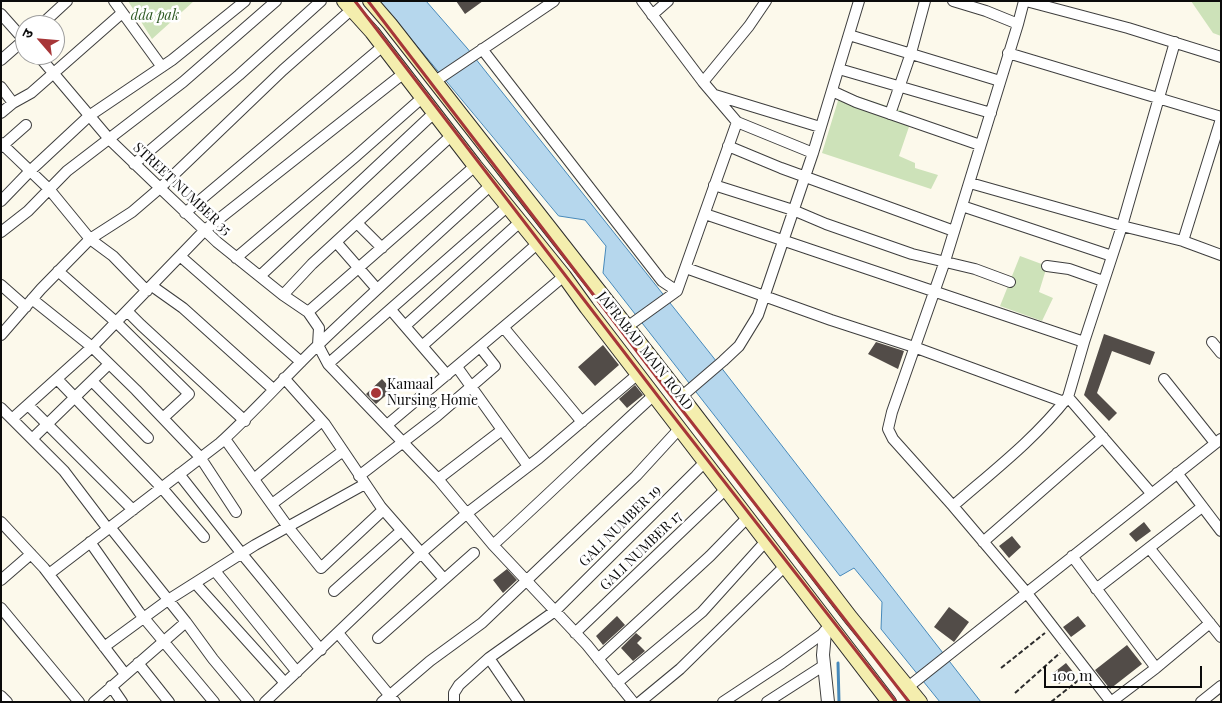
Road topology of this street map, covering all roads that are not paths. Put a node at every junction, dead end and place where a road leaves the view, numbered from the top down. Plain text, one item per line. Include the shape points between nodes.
1 (67, 1) edge
2 (114, 1) edge
3 (246, 1) edge
4 (276, 1) edge
5 (321, 1) edge
6 (370, 1) edge
7 (554, 1) edge
8 (642, 1) edge
9 (668, 1) edge
10 (766, 1) edge
11 (859, 1) edge
12 (925, 1) edge
13 (953, 1) edge
14 (1025, 1) edge
15 (1046, 4) edge
16 (348, 6) edge
17 (122, 13) junction
18 (1, 14) edge
19 (52, 15) edge
20 (652, 15) junction
21 (1018, 24) junction
22 (15, 29) edge
23 (849, 35) junction
24 (1176, 42) junction
25 (383, 46) junction
26 (15, 48) edge
27 (482, 50) junction
28 (911, 53) junction
29 (1008, 53) junction
30 (1221, 57) edge
31 (1, 60) edge
32 (47, 65) edge
33 (162, 67) junction
34 (839, 69) junction
35 (55, 73) junction
36 (404, 73) junction
37 (434, 82) junction
38 (703, 82) junction
39 (1000, 82) junction
40 (900, 86) junction
41 (1, 87) edge
42 (832, 91) junction
43 (715, 95) junction
44 (423, 97) junction
45 (1160, 99) junction
46 (13, 103) junction
47 (435, 112) junction
48 (1, 113) edge
49 (991, 113) junction
50 (890, 114) junction
51 (89, 116) junction
52 (1221, 118) edge
53 (737, 122) junction
54 (26, 124) dead end
55 (820, 127) junction
56 (452, 135) junction
57 (110, 140) junction
58 (2, 145) edge
59 (980, 145) junction
60 (728, 146) junction
61 (813, 153) junction
62 (134, 164) junction
63 (475, 166) junction
64 (30, 171) junction
65 (805, 176) junction
66 (970, 183) junction
67 (491, 185) junction
68 (714, 185) junction
69 (160, 188) junction
70 (48, 190) junction
71 (1, 201) edge
72 (508, 206) junction
73 (962, 206) junction
74 (793, 210) junction
75 (186, 212) junction
76 (705, 214) junction
77 (520, 222) junction
78 (356, 223) junction
79 (1122, 226) junction
80 (205, 230) junction
81 (954, 231) junction
82 (1, 232) edge
83 (90, 239) junction
84 (782, 241) junction
85 (1182, 241) junction
86 (336, 242) junction
87 (537, 244) junction
88 (382, 248) junction
89 (1221, 255) edge
90 (180, 256) junction
91 (1112, 256) junction
92 (236, 258) junction
93 (945, 261) junction
94 (1047, 266) dead end
95 (359, 268) junction
96 (686, 268) junction
97 (58, 271) junction
98 (260, 276) junction
99 (564, 276) junction
100 (1103, 281) junction
101 (1010, 282) dead end
102 (1, 284) edge
103 (149, 289) junction
104 (377, 289) junction
105 (677, 291) junction
106 (934, 291) junction
107 (283, 295) junction
108 (765, 295) junction
109 (29, 303) junction
110 (391, 310) junction
111 (128, 312) junction
112 (308, 312) junction
113 (117, 323) junction
114 (405, 326) junction
115 (627, 327) junction
116 (504, 328) junction
117 (1, 335) edge
118 (1084, 342) junction
119 (1212, 342) dead end
120 (318, 345) junction
121 (422, 346) junction
122 (92, 347) junction
123 (914, 347) junction
124 (480, 348) junction
125 (1221, 353) edge
126 (301, 362) junction
127 (109, 364) junction
128 (328, 364) junction
129 (457, 367) junction
130 (638, 374) junction
131 (447, 375) junction
132 (284, 378) junction
133 (57, 379) junction
134 (1164, 379) dead end
135 (92, 381) junction
136 (471, 387) junction
137 (273, 389) junction
138 (684, 394) junction
139 (654, 395) junction
140 (75, 398) junction
141 (1066, 400) junction
142 (28, 405) junction
143 (1, 408) edge
144 (163, 418) junction
145 (12, 419) junction
146 (245, 421) junction
147 (322, 421) junction
148 (582, 422) junction
149 (47, 424) junction
150 (387, 425) junction
151 (680, 428) junction
152 (502, 430) junction
153 (1103, 437) junction
154 (148, 438) dead end
155 (32, 439) junction
156 (225, 439) junction
157 (1218, 441) edge
158 (404, 442) junction
159 (343, 451) junction
160 (200, 457) junction
161 (705, 462) junction
162 (528, 466) junction
163 (1177, 473) junction
164 (179, 474) junction
165 (254, 479) junction
166 (438, 479) junction
167 (362, 480) junction
168 (162, 488) junction
169 (726, 489) junction
170 (1151, 494) junction
171 (272, 504) junction
172 (953, 506) junction
173 (1202, 506) junction
174 (133, 510) junction
175 (383, 510) junction
176 (236, 512) dead end
177 (466, 514) junction
178 (748, 517) junction
179 (1, 522) edge
180 (288, 527) junction
181 (109, 528) junction
182 (401, 531) junction
183 (1221, 531) edge
184 (204, 537) dead end
185 (766, 541) junction
186 (90, 542) junction
187 (983, 542) junction
188 (493, 545) junction
189 (1150, 549) junction
190 (421, 553) junction
191 (474, 553) dead end
192 (31, 554) junction
193 (242, 554) junction
194 (1072, 556) junction
195 (785, 566) junction
196 (214, 571) junction
197 (49, 574) junction
198 (444, 579) junction
199 (1, 580) edge
200 (526, 580) junction
201 (195, 584) junction
202 (1096, 589) junction
203 (334, 591) dead end
204 (1026, 592) junction
205 (168, 600) junction
206 (1, 608) edge
207 (555, 611) junction
208 (143, 618) junction
209 (186, 622) junction
210 (1210, 623) junction
211 (828, 629) junction
212 (338, 633) junction
213 (575, 633) junction
214 (1221, 637) edge
215 (378, 638) dead end
216 (164, 641) junction
217 (104, 647) junction
218 (321, 650) junction
219 (489, 658) junction
220 (598, 659) junction
221 (138, 663) junction
222 (823, 666) junction
223 (1156, 668) junction
224 (297, 672) junction
225 (125, 674) junction
226 (284, 683) junction
227 (617, 683) junction
228 (912, 683) junction
229 (112, 686) junction
230 (1221, 686) edge
231 (1, 696) edge
232 (164, 700) edge
233 (389, 700) edge
234 (827, 701) edge
235 (7, 702) edge
236 (79, 702) edge
237 (94, 702) edge
238 (122, 702) edge
239 (214, 702) edge
240 (249, 702) edge
241 (265, 702) edge
242 (454, 702) edge
243 (518, 702) edge
244 (632, 702) edge
245 (640, 702) edge
246 (723, 702) edge
247 (768, 702) edge
248 (889, 702) edge
249 (920, 702) edge
250 (1111, 702) edge
251 (1201, 702) edge

1 - 19 street
2 - 17 street
3 - 33 street
4 - 57 street via 184,82
5 - 62 street
6 - 37 main road, JAFRABAD MAIN ROAD
7 - 27 street
8 - 20 street
9 - 20 street
10 - 38 street
11 - 23 street
12 - 28 street
13 - 21 street
14 - 15 street
14 - 21 street
15 - 24 street
16 - 25 main road, JAFRABAD MAIN ROAD
16 - 69 street
17 - 33 street
17 - 35 street
18 - 22 street
20 - 38 street
21 - 29 street
23 - 28 street
23 - 34 street
24 - 30 street
24 - 45 street
25 - 36 main road, JAFRABAD MAIN ROAD
25 - 75 street
26 - 31 street
27 - 37 street
27 - 105 street via 662,281
28 - 39 street
28 - 40 street
29 - 39 street
29 - 45 street
32 - 35 street, STREET NUMBER 35
33 - 51 street
34 - 40 street
34 - 42 street
35 - 46 street
35 - 51 street, STREET NUMBER 35
36 - 44 main road, JAFRABAD MAIN ROAD
36 - 80 street
37 - 115 main road, JAFRABAD MAIN ROAD
38 - 43 street
39 - 49 street
40 - 49 street
40 - 50 street
41 - 46 street
42 - 50 street
42 - 55 street
43 - 53 street
43 - 55 street
44 - 47 main road, JAFRABAD MAIN ROAD
44 - 92 street
45 - 52 street
45 - 79 street
46 - 48 street
47 - 56 main road, JAFRABAD MAIN ROAD
47 - 98 street
49 - 59 street
50 - 59 street
51 - 57 street, STREET NUMBER 35
51 - 64 street
52 - 85 street
53 - 60 street
53 - 61 street
54 - 58 street
55 - 61 street
56 - 63 main road, JAFRABAD MAIN ROAD
56 - 78 street
57 - 62 street, STREET NUMBER 35
57 - 70 street via 67,171
58 - 64 street
59 - 66 street
60 - 65 street
60 - 68 street
61 - 65 street
62 - 69 street, STREET NUMBER 35
63 - 67 main road, JAFRABAD MAIN ROAD
63 - 88 street
64 - 70 street
64 - 71 street
65 - 74 street
65 - 81 street
66 - 73 street
66 - 79 street
67 - 72 main road, JAFRABAD MAIN ROAD
67 - 104 street
68 - 74 street
68 - 76 street
69 - 75 street, STREET NUMBER 35
69 - 83 street via 132,212
70 - 82 street
70 - 83 street
72 - 77 main road, JAFRABAD MAIN ROAD
72 - 110 street
73 - 81 street
73 - 91 street
74 - 84 street
74 - 93 street via 881,244
75 - 80 street, STREET NUMBER 35
76 - 84 street
76 - 96 street
77 - 87 main road, JAFRABAD MAIN ROAD
77 - 114 street
78 - 86 street
78 - 88 street
79 - 85 street
79 - 91 street
80 - 90 street
80 - 92 street, STREET NUMBER 35
81 - 93 street
83 - 97 street
83 - 103 street
84 - 106 street
84 - 108 street
85 - 89 street
86 - 95 street
86 - 107 street
87 - 99 main road, JAFRABAD MAIN ROAD
87 - 121 street
88 - 95 street
90 - 103 street
90 - 126 street
91 - 100 street
92 - 98 street, STREET NUMBER 35
93 - 101 street
93 - 106 street
94 - 100 street via 1069,269
95 - 104 street
95 - 112 street
96 - 105 street
96 - 108 street
97 - 109 street
97 - 113 street
98 - 107 street, STREET NUMBER 35
99 - 116 street
99 - 130 main road, JAFRABAD MAIN ROAD
100 - 118 street
102 - 109 street
103 - 111 street
103 - 137 street via 183,308
104 - 120 street
105 - 115 street
106 - 118 street
106 - 123 street
107 - 112 street, STREET NUMBER 35
108 - 123 street
108 - 138 street via 758,315 739,346
109 - 117 street
109 - 122 street
110 - 114 street
110 - 128 street
111 - 113 street
111 - 146 street
112 - 120 street via 319,328
113 - 122 street
113 - 144 street via 189,394
114 - 121 street
115 - 138 main road, JAFRABAD MAIN ROAD
116 - 124 street
116 - 148 street
118 - 141 street
119 - 125 street
120 - 126 street
120 - 128 street
121 - 131 street
122 - 127 street
122 - 133 street
123 - 141 street
123 - 172 street via 888,429 892,439
124 - 129 street
124 - 136 street via 495,366
126 - 132 street
127 - 135 street
127 - 144 street
128 - 150 street
129 - 131 street
129 - 136 street
130 - 139 main road, JAFRABAD MAIN ROAD
130 - 148 street
131 - 150 street
132 - 137 street
132 - 147 street
133 - 140 street
133 - 142 street
134 - 157 street
135 - 140 street
135 - 154 street
136 - 152 street
136 - 158 street
137 - 146 street
138 - 228 main road, JAFRABAD MAIN ROAD via 851,618
139 - 151 main road, JAFRABAD MAIN ROAD
139 - 188 street
140 - 149 street
140 - 168 street
141 - 153 street
141 - 172 street via 1025,443
142 - 145 street
142 - 149 street
143 - 145 street
144 - 160 street
145 - 155 street
146 - 156 street
147 - 159 street
147 - 165 street
148 - 162 street
149 - 155 street
149 - 174 street
150 - 158 street
151 - 161 main road, JAFRABAD MAIN ROAD
151 - 200 street via 636,476
152 - 162 street
152 - 166 street
153 - 170 street
153 - 187 street
155 - 181 street via 64,471
156 - 160 street
156 - 165 street
157 - 163 street
158 - 166 street
158 - 167 street
159 - 167 street
159 - 171 street
160 - 164 street
160 - 176 street
161 - 169 main road, JAFRABAD MAIN ROAD
161 - 207 street, GALI NUMBER 19
162 - 177 street
163 - 170 street
163 - 173 street
164 - 168 street
164 - 193 street
165 - 171 street
166 - 177 street
167 - 175 street
167 - 180 street
168 - 174 street
168 - 184 street
169 - 178 main road, JAFRABAD MAIN ROAD
169 - 213 street, GALI NUMBER 17
170 - 194 street
171 - 180 street
172 - 187 street
173 - 183 street
173 - 189 street
174 - 181 street
175 - 180 street via 321,568
175 - 182 street
177 - 188 street
177 - 190 street
178 - 185 main road, JAFRABAD MAIN ROAD
178 - 220 street
179 - 192 street
180 - 193 street
181 - 186 street
181 - 205 street
182 - 190 street
182 - 203 street
185 - 195 main road, JAFRABAD MAIN ROAD
185 - 227 street via 702,612
186 - 197 street
186 - 208 street
187 - 204 street
188 - 200 street
189 - 202 street
189 - 210 street
190 - 198 street
190 - 212 street
191 - 198 street
192 - 197 street
192 - 199 street
193 - 196 street
193 - 218 street
194 - 202 street
194 - 204 street
195 - 211 main road, JAFRABAD MAIN ROAD
195 - 245 street via 680,669
196 - 201 street
196 - 224 street
197 - 217 street
198 - 215 street
200 - 207 street
200 - 233 street via 482,623 430,661
201 - 205 street
201 - 226 street
202 - 223 street
204 - 228 street
204 - 250 street
205 - 208 street
205 - 209 street
206 - 236 street
207 - 213 street
207 - 219 street, GALI NUMBER 19
208 - 216 street
208 - 217 street
209 - 216 street
209 - 240 street
210 - 214 street
210 - 223 street
211 - 222 street via 823,646
211 - 246 street
211 - 248 main road, JAFRABAD MAIN ROAD
212 - 218 street
212 - 233 street
213 - 220 street
216 - 221 street
216 - 239 street
217 - 225 street
218 - 224 street
219 - 242 street, GALI NUMBER 19 via 456,689
219 - 243 street
220 - 227 street
221 - 225 street
221 - 232 street
222 - 234 street
222 - 247 street
223 - 250 street
224 - 226 street
225 - 229 street
226 - 241 street
227 - 244 street
228 - 249 main road, JAFRABAD MAIN ROAD
229 - 237 street
229 - 238 street
230 - 251 street
231 - 235 street

